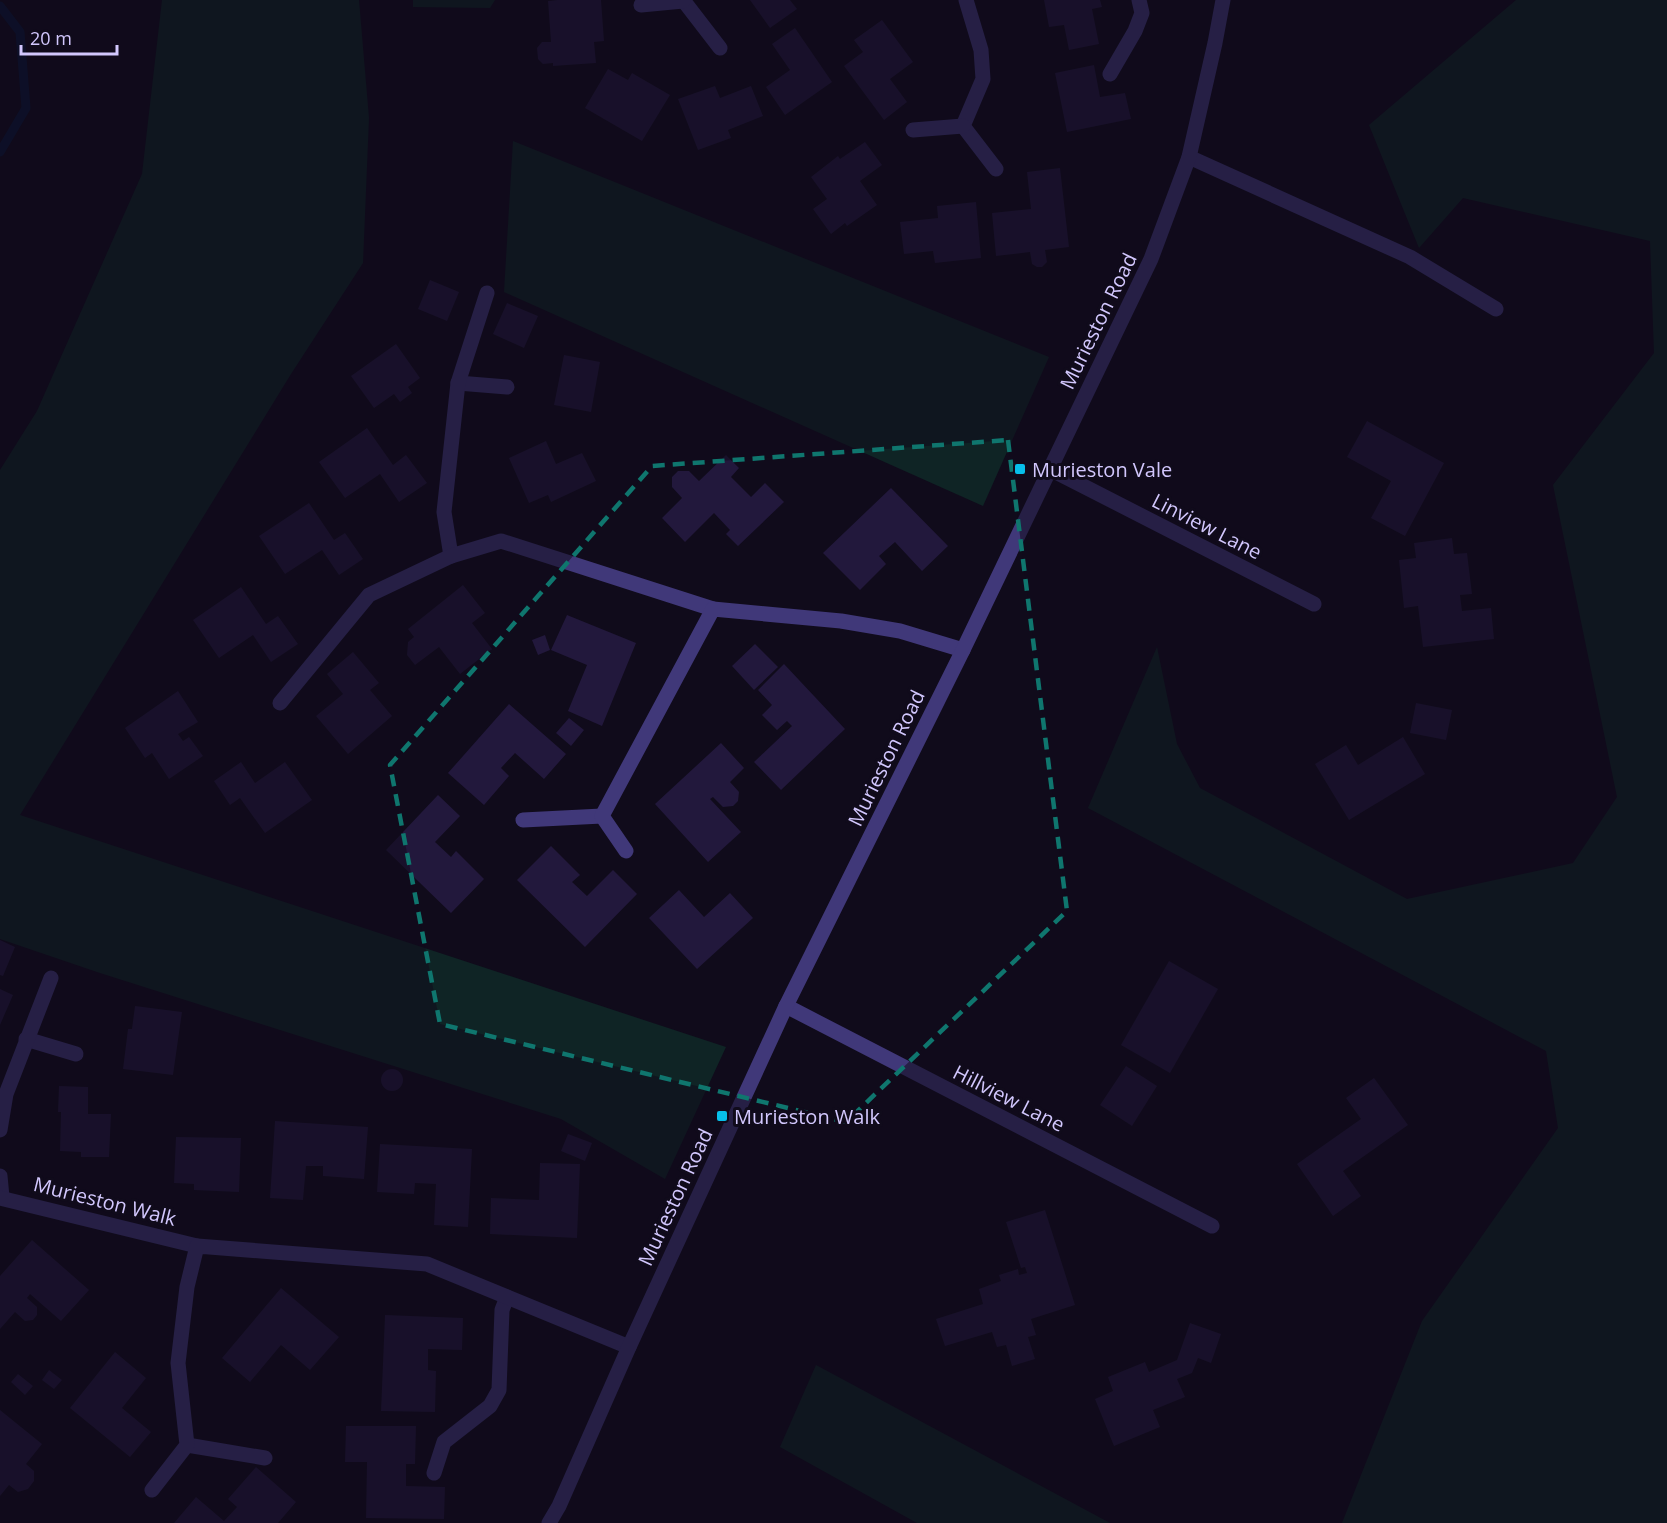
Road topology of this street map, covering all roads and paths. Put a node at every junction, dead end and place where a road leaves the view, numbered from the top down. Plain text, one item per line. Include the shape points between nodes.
1 (683, 0) edge
2 (966, 0) edge
3 (1139, 0) edge
4 (1223, 0) edge
5 (640, 5) dead end
6 (720, 48) dead end
7 (1110, 74) dead end
8 (963, 126) junction
9 (913, 130) dead end
10 (1189, 157) junction
11 (996, 169) dead end
12 (487, 293) dead end
13 (1496, 309) dead end
14 (458, 383) junction
15 (507, 387) dead end
16 (1050, 469) junction
17 (452, 556) junction
18 (1314, 604) dead end
19 (713, 609) junction
20 (963, 650) junction
21 (280, 703) dead end
22 (602, 816) junction
23 (523, 820) dead end
24 (626, 851) dead end
25 (51, 978) dead end
26 (786, 1006) junction
27 (26, 1039) junction
28 (76, 1054) dead end
29 (0, 1130) edge
30 (0, 1176) edge
31 (1, 1197) edge
32 (1212, 1226) dead end
33 (197, 1246) junction
34 (507, 1297) junction
35 (629, 1347) junction
36 (187, 1445) junction
37 (265, 1458) dead end
38 (434, 1473) dead end
39 (152, 1490) dead end
40 (549, 1523) edge

1 - 5 street
1 - 6 street
2 - 8 street via 981,50 983,79
3 - 7 street via 1142,13 1135,32
4 - 10 street, Murieston Road
8 - 9 street
8 - 11 street
10 - 13 street via 1410,257
10 - 16 street, Murieston Road via 1151,259
12 - 14 street
14 - 15 street
14 - 17 street via 444,512
16 - 18 street, Linview Lane
16 - 20 street, Murieston Road
17 - 19 street via 501,541
17 - 21 street via 369,595
19 - 20 street via 841,621 900,631
19 - 22 street
20 - 26 street, Murieston Road
22 - 23 street
22 - 24 street
25 - 27 street
26 - 32 street, Hillview Lane
26 - 35 street, Murieston Road
27 - 28 street
27 - 29 street via 6,1094
30 - 31 street, Murieston Walk
31 - 33 street, Murieston Walk
33 - 34 street, Murieston Walk via 427,1264
33 - 36 street, Murieston Walk via 187,1287 178,1363
34 - 35 street, Murieston Walk
34 - 38 street via 502,1310 499,1390 489,1406 444,1442
35 - 40 street, Murieston Road
36 - 37 street
36 - 39 street

